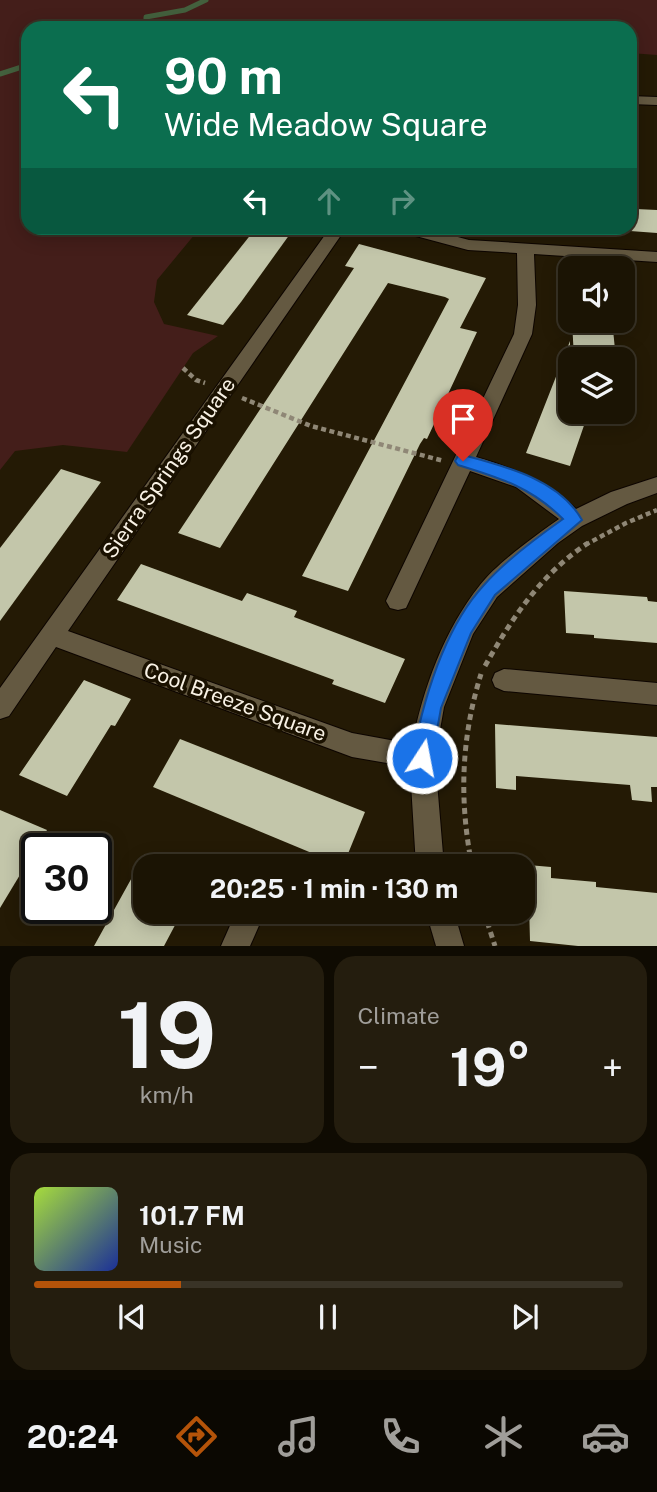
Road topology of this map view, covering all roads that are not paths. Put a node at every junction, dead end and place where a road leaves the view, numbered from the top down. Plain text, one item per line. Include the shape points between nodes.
1 (637, 100) edge
2 (657, 101) edge
3 (333, 235) edge
4 (432, 235) edge
5 (525, 248) junction
6 (657, 257) edge
7 (462, 463) junction
8 (657, 485) edge
9 (574, 520) junction
10 (398, 601) dead end
11 (51, 635) junction
12 (504, 680) dead end
13 (657, 694) edge
14 (0, 708) edge
15 (422, 758) junction
16 (429, 854) edge
17 (245, 924) edge
18 (444, 924) edge
19 (235, 946) edge
20 (450, 946) edge

1 - 2 street
3 - 11 street, Sierra Springs Square
4 - 5 street via 468,245
5 - 6 street
5 - 7 street via 523,334
7 - 9 street via 508,473 549,495
7 - 10 street
8 - 9 street
9 - 15 street via 489,590 463,630 432,708
11 - 14 street, Sierra Springs Square
11 - 15 street, Cool Breeze Square via 352,745
12 - 13 street
15 - 16 street
17 - 19 street
18 - 20 street

